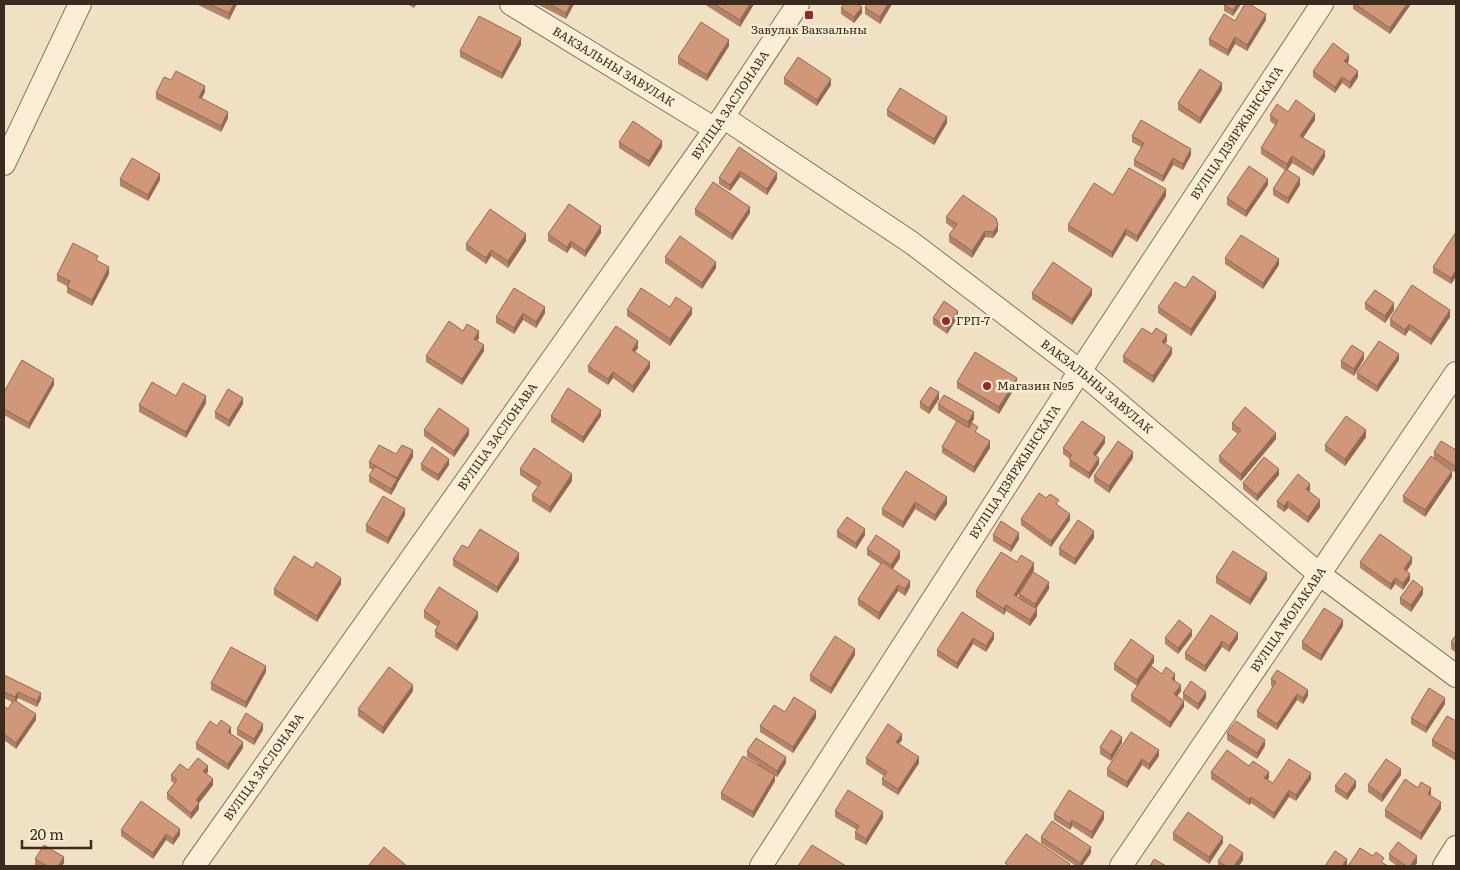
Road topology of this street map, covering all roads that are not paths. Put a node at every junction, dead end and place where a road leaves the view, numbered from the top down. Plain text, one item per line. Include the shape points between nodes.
1 (80, 4) edge
2 (511, 4) edge
3 (798, 4) edge
4 (1322, 4) edge
5 (719, 123) junction
6 (4, 164) edge
7 (1080, 371) junction
8 (1456, 373) edge
9 (1319, 574) junction
10 (1456, 676) edge
11 (1456, 847) edge
12 (194, 866) edge
13 (761, 866) edge
14 (1120, 866) edge
15 (1444, 866) edge

1 - 6 street
2 - 5 street, ВАКЗАЛЬНЫ ЗАВУЛАК
3 - 5 street, ВУЛІЦА ЗАСЛОНАВА
4 - 7 street, ВУЛІЦА ДЗЯРЖЫНСКАГА
5 - 7 street, ВАКЗАЛЬНЫ ЗАВУЛАК via 912,243
5 - 12 street, ВУЛІЦА ЗАСЛОНАВА
7 - 9 street, ВАКЗАЛЬНЫ ЗАВУЛАК
7 - 13 street, ВУЛІЦА ДЗЯРЖЫНСКАГА
8 - 9 street, ВУЛІЦА МОЛАКАВА
9 - 10 street, ВАКЗАЛЬНЫ ЗАВУЛАК
9 - 14 street, ВУЛІЦА МОЛАКАВА
11 - 15 street

